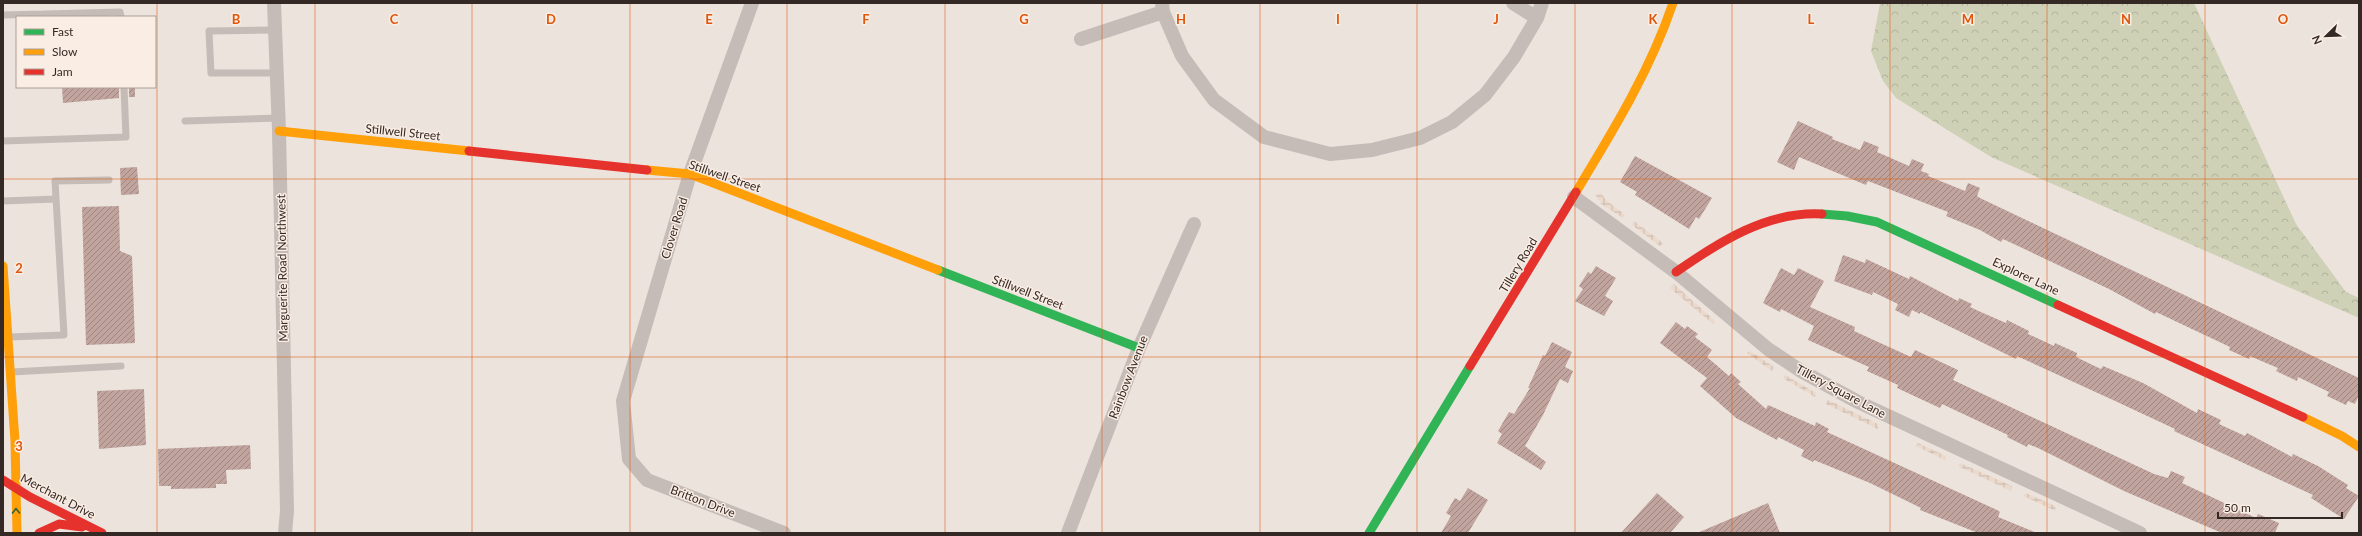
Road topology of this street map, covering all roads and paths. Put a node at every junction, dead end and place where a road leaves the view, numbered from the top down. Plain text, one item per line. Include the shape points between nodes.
1 (274, 3) edge
2 (752, 3) edge
3 (1513, 3) edge
4 (1542, 3) edge
5 (1673, 3) edge
6 (1162, 8) edge
7 (3, 15) edge
8 (45, 16) edge
9 (121, 16) edge
10 (1537, 18) junction
11 (275, 30) junction
12 (1081, 39) dead end
13 (277, 73) junction
14 (124, 88) edge
15 (185, 121) dead end
16 (279, 125) junction
17 (3, 141) edge
18 (690, 174) junction
19 (109, 180) dead end
20 (1574, 197) junction
21 (56, 199) junction
22 (3, 201) edge
23 (1194, 224) dead end
24 (3, 266) edge
25 (1676, 272) junction
26 (8, 337) junction
27 (1139, 348) junction
28 (121, 366) dead end
29 (10, 372) junction
30 (2359, 446) edge
31 (629, 459) joint
32 (3, 480) edge
33 (16, 488) junction
34 (92, 528) junction
35 (17, 533) edge
36 (39, 533) edge
37 (102, 533) edge
38 (285, 533) edge
39 (784, 533) edge
40 (1068, 533) edge
41 (1369, 533) edge
42 (2140, 533) edge

1 - 11 street, Marguerite Road Northwest
2 - 18 street, Clover Road
3 - 10 street
4 - 10 street
5 - 20 main road, Tillery Road via 1646,70
6 - 10 street via 1182,56 1214,100 1264,137 1330,154 1372,150 1420,138 1452,122 1485,95 1514,57
6 - 12 street
7 - 8 lane
8 - 9 lane via 120,12
11 - 13 street, Marguerite Road Northwest
11 - 13 lane via 209,32 211,72
13 - 16 street, Marguerite Road Northwest
14 - 17 lane via 126,137
15 - 16 lane
16 - 18 main road, Stillwell Street
16 - 38 street, Marguerite Road Northwest
18 - 27 main road, Stillwell Street
18 - 31 street, Clover Road via 623,401
19 - 21 lane via 55,181
20 - 25 street, Tillery Square Lane
20 - 41 main road, Tillery Road
21 - 22 lane
21 - 26 lane via 64,335
23 - 27 street, Rainbow Avenue
24 - 26 main road
25 - 30 main road, Explorer Lane via 1716,244 1741,230 1767,220 1823,213 1864,218 1920,240
25 - 42 street, Tillery Square Lane via 1768,349 1827,386
26 - 29 main road
27 - 40 street, Rainbow Avenue
28 - 29 lane
29 - 33 main road
31 - 39 street, Britton Drive via 647,480
32 - 33 main road, Merchant Drive
33 - 34 main road, Merchant Drive
35 -> 33 main road
34 - 36 main road via 59,524
34 - 37 main road, Merchant Drive

